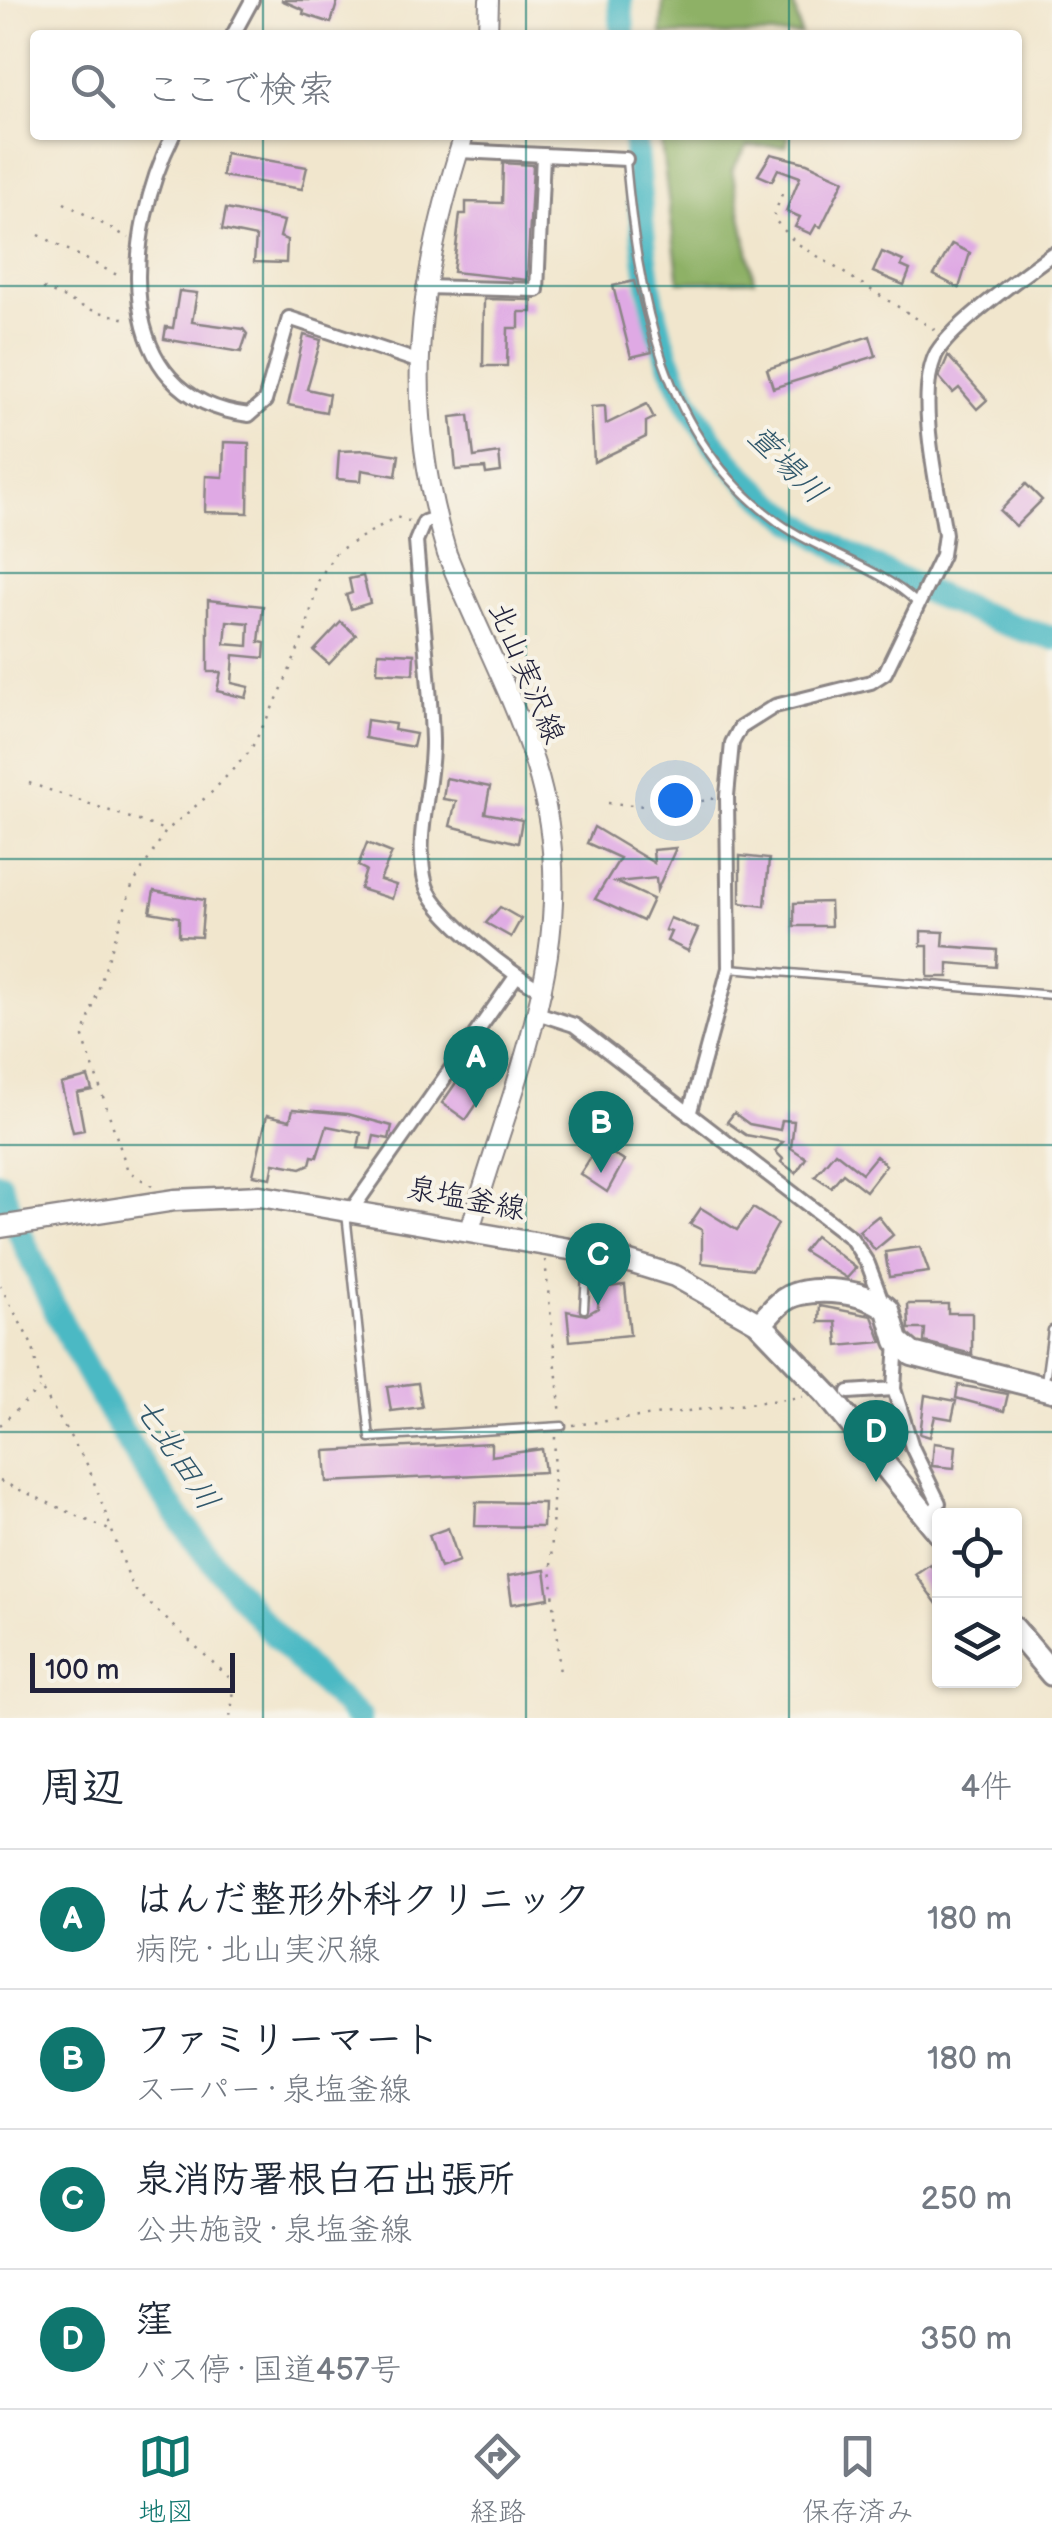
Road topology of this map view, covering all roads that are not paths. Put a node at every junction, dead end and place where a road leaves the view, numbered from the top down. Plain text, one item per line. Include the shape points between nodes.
1 (252, 0) edge
2 (489, 0) edge
3 (236, 30) edge
4 (488, 30) edge
5 (171, 140) edge
6 (462, 143) edge
7 (543, 155) junction
8 (626, 159) joint
9 (1052, 254) edge
10 (424, 287) junction
11 (417, 361) junction
12 (429, 522) junction
13 (919, 600) junction
14 (730, 968) junction
15 (516, 976) junction
16 (544, 991) junction
17 (1052, 994) edge
18 (537, 1013) junction
19 (689, 1115) junction
20 (349, 1208) junction
21 (0, 1226) edge
22 (470, 1230) junction
23 (588, 1252) junction
24 (883, 1304) junction
25 (584, 1309) dead end
26 (760, 1324) junction
27 (1052, 1330) edge
28 (898, 1341) junction
29 (894, 1389) junction
30 (1048, 1389) edge
31 (849, 1392) dead end
32 (562, 1426) road end
33 (938, 1508) edge
34 (932, 1524) edge
35 (1022, 1638) edge
36 (1052, 1674) edge

1 - 3 street
2 - 4 street
5 - 11 street via 147,197 139,284 142,320 158,363 178,388 200,405 249,415 265,401 289,318
6 - 7 street
6 - 10 street, 北山実沢線
7 - 8 street
7 - 10 street via 537,290
8 - 13 lane via 653,336 695,435 732,484 768,514
9 - 13 street via 935,357 929,402 945,534
10 - 11 street, 北山実沢線
11 - 12 street, 北山実沢線
12 - 15 street via 416,541 432,744 420,838 426,889
12 - 16 street, 北山実沢線 via 516,711 547,809 556,894
13 - 14 street via 885,674 774,706 740,728 728,758
14 - 17 lane
14 - 19 street
15 - 16 street
15 - 20 street
16 - 18 street, 北山実沢線
18 - 19 street via 574,1025
18 - 22 street, 北山実沢線
19 - 24 street via 851,1238
20 - 21 main road, 泉塩釜線 via 260,1196 175,1200
20 - 22 main road, 泉塩釜線
20 - 32 lane via 370,1438
22 - 23 main road, 泉塩釜線
23 - 25 lane
23 - 26 main road, 泉塩釜線 via 675,1276
24 - 26 highway via 805,1292 780,1302
24 - 28 highway
26 - 34 highway
27 - 30 lane
28 - 29 street
28 - 30 highway via 912,1354
29 - 31 street
29 - 33 street
35 - 36 highway

